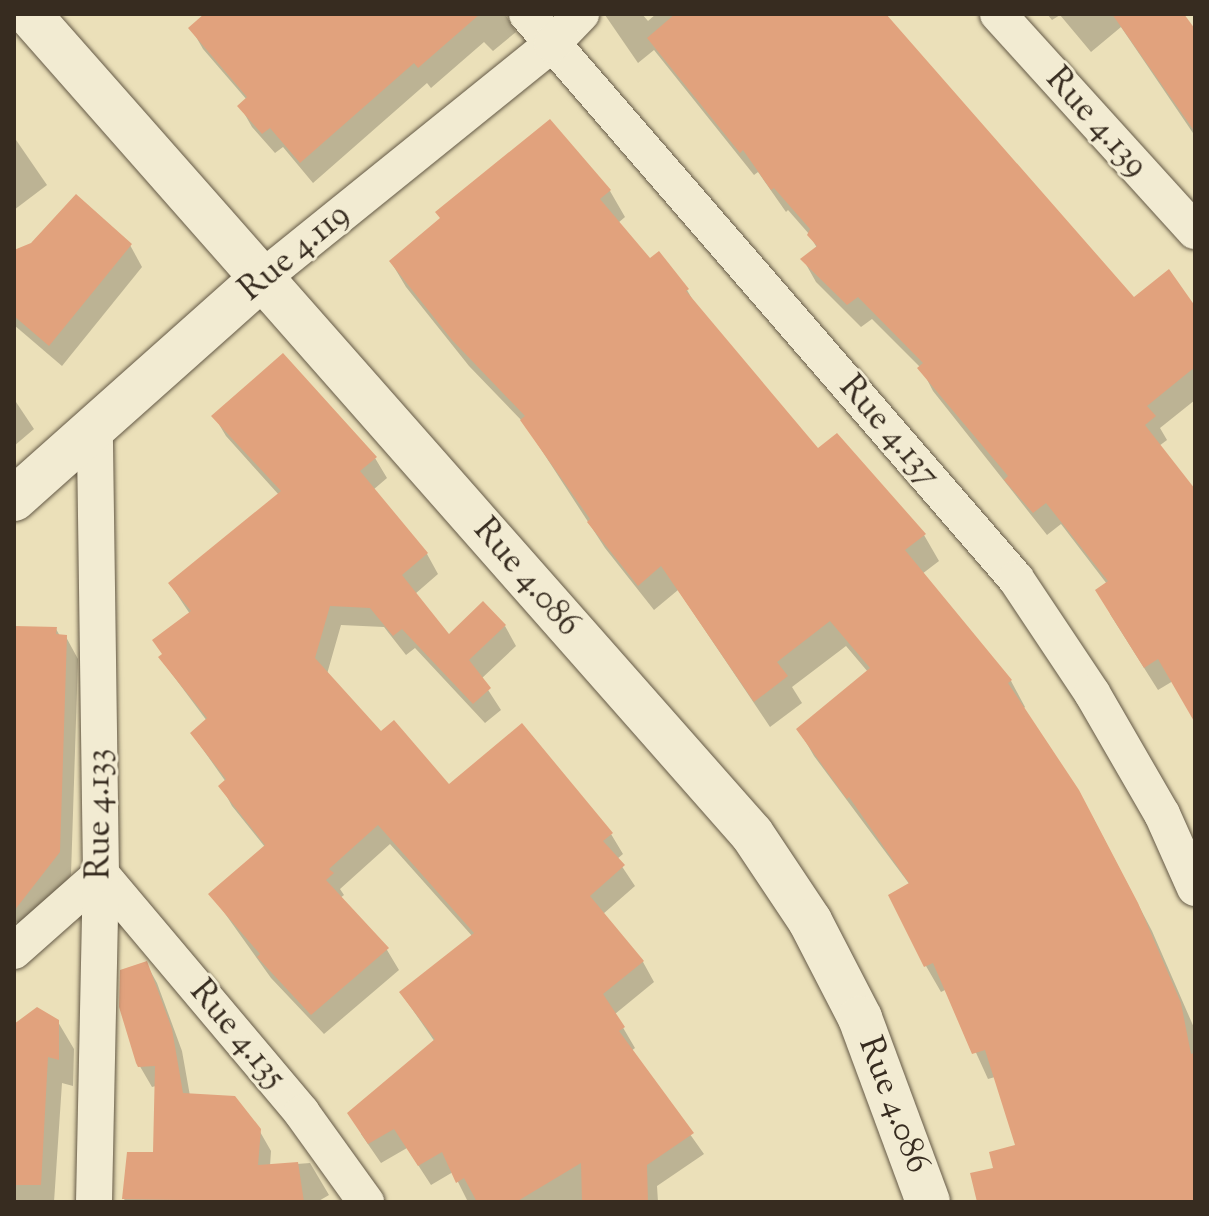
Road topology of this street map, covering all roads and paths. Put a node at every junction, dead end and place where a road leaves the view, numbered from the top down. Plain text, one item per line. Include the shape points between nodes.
1 (29, 14) edge
2 (527, 14) edge
3 (581, 14) edge
4 (998, 14) edge
5 (552, 44) junction
6 (1195, 231) edge
7 (261, 279) junction
8 (95, 427) junction
9 (14, 499) edge
10 (101, 874) junction
11 (1195, 888) edge
12 (14, 951) edge
13 (94, 1202) edge
14 (366, 1202) edge
15 (928, 1202) edge

1 - 7 street, Rue 4.086
2 - 5 street, Rue 4.137
3 - 5 street, Rue 4.119
4 - 6 street, Rue 4.139
5 - 7 street, Rue 4.119
5 - 11 street, Rue 4.137 via 1016,579 1092,693 1162,814
7 - 8 street, Rue 4.119
7 - 15 street, Rue 4.086 via 752,834 810,921 860,1018
8 - 9 street, Rue 4.119
8 - 10 street, Rue 4.133
10 - 12 street
10 - 13 street, Rue 4.133
10 - 14 street, Rue 4.135 via 302,1113

